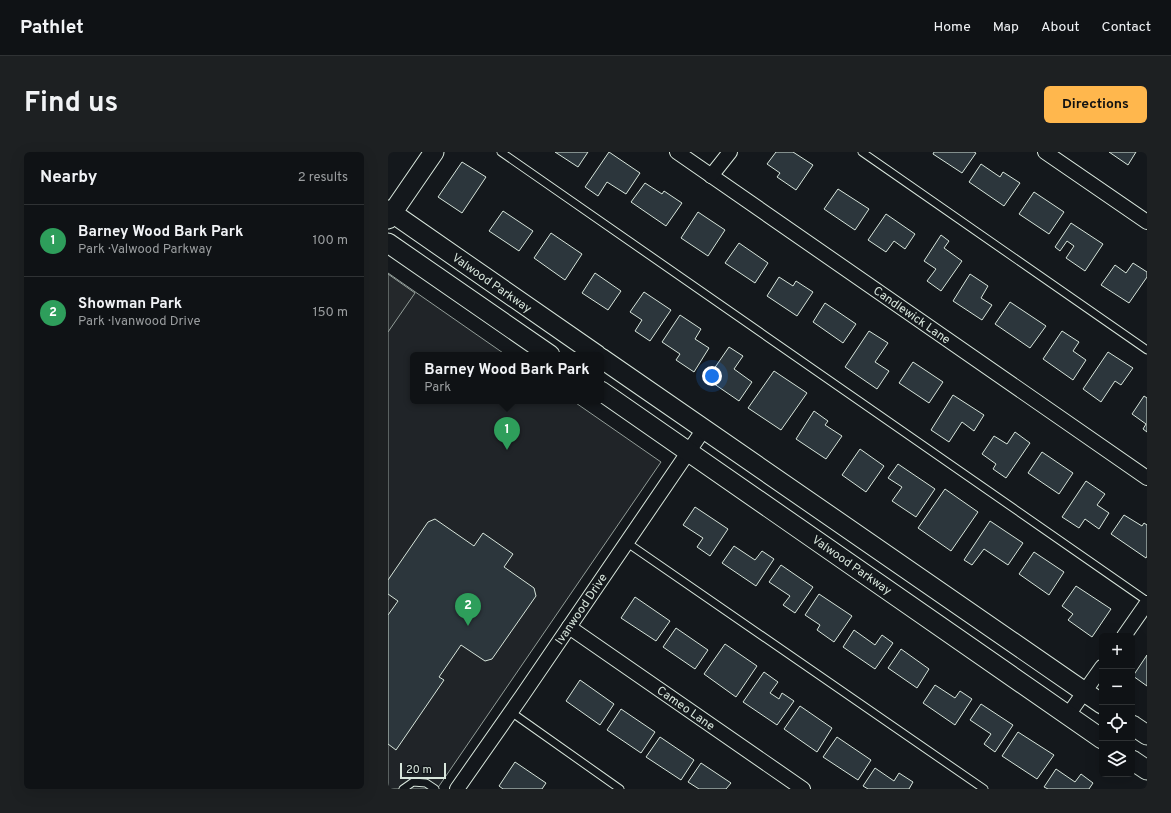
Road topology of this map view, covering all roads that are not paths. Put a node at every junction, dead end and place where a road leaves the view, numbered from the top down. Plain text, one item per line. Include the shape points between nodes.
1 (434, 152) edge
2 (501, 152) edge
3 (677, 152) edge
4 (730, 152) edge
5 (862, 152) edge
6 (1045, 152) edge
7 (712, 176) junction
8 (389, 214) edge
9 (1147, 222) edge
10 (388, 243) edge
11 (1147, 350) edge
12 (546, 352) edge
13 (593, 352) edge
14 (604, 360) edge
15 (604, 393) edge
16 (704, 428) junction
17 (688, 451) junction
18 (1147, 478) edge
19 (626, 542) junction
20 (1147, 602) edge
21 (569, 626) junction
22 (1126, 633) edge
23 (1101, 669) edge
24 (1084, 692) junction
25 (1099, 702) edge
26 (511, 712) junction
27 (1068, 715) junction
28 (1135, 727) edge
29 (1147, 735) edge
30 (1099, 737) edge
31 (1135, 762) edge
32 (1147, 770) edge
33 (403, 789) edge
34 (435, 789) edge
35 (457, 789) edge
36 (620, 789) edge
37 (803, 789) edge
38 (984, 789) edge

1 - 8 main road
2 - 20 lane
3 - 7 street, Candlewick Lane
4 - 7 street
5 - 11 lane
6 - 9 street
7 - 18 street, Candlewick Lane
8 - 13 main road, Valwood Parkway
10 - 12 main road
14 - 16 main road
15 - 17 main road, Valwood Parkway
16 - 17 street, Ivanwood Drive
16 - 24 main road
17 - 19 street, Ivanwood Drive
17 - 27 main road, Valwood Parkway
19 - 21 street, Ivanwood Drive
19 - 38 lane
20 - 22 street
21 - 26 street, Ivanwood Drive
21 - 37 street, Cameo Lane
23 - 24 street
24 - 25 main road
24 - 27 street
26 - 35 street, Ivanwood Drive
26 - 36 lane
27 - 30 main road, Valwood Parkway
28 - 29 main road
31 - 32 main road
33 - 34 lane via 413,782 426,783

